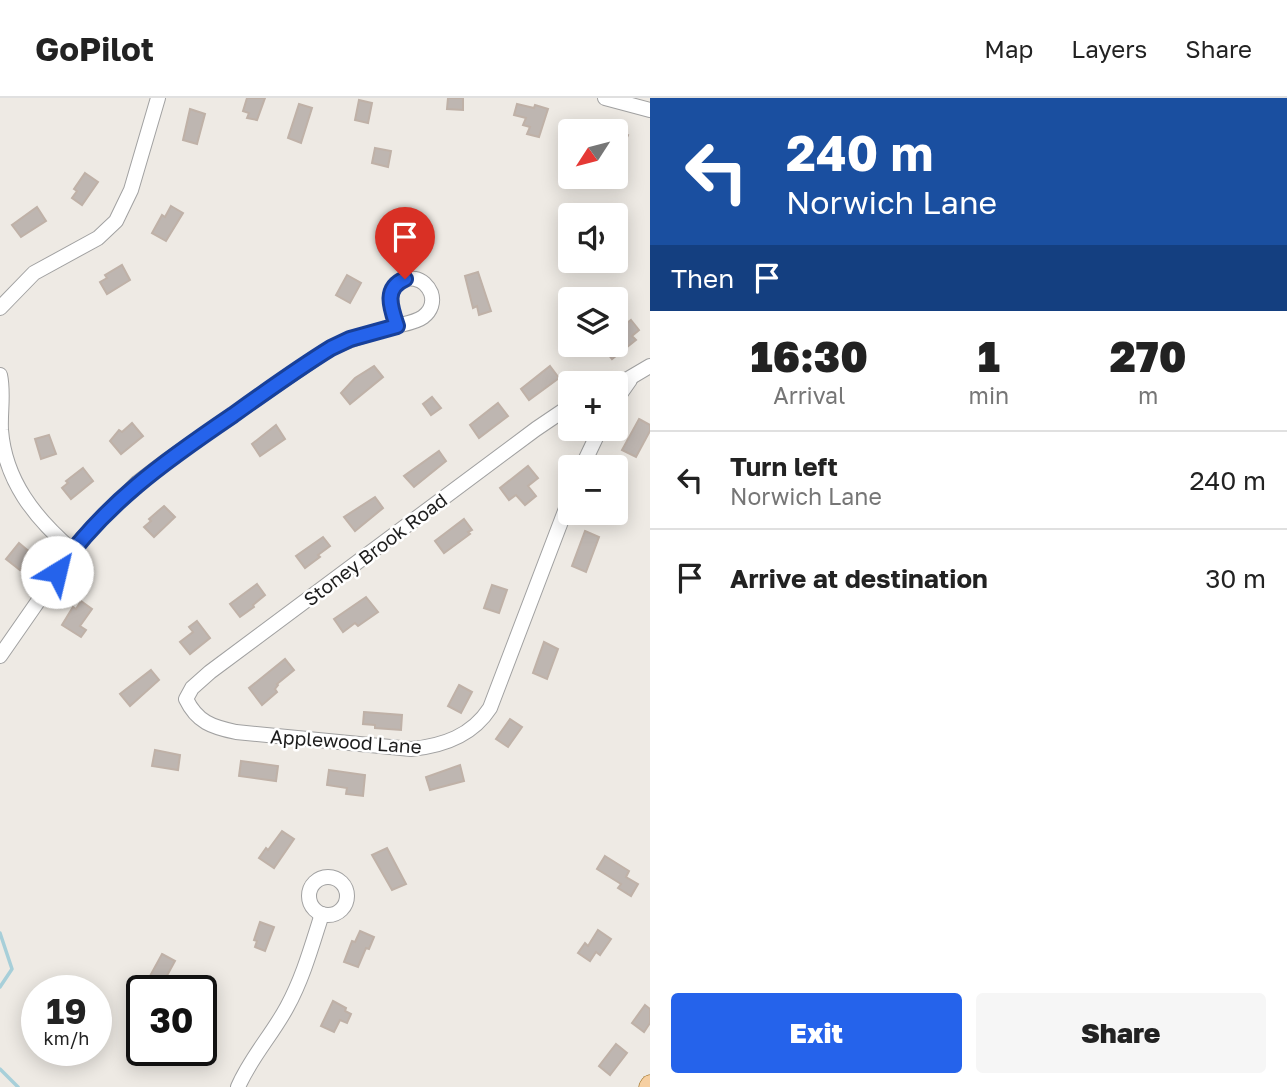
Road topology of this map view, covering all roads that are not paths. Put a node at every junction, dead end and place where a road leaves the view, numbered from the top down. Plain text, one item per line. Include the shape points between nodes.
1 (158, 98) edge
2 (605, 98) edge
3 (650, 110) edge
4 (0, 309) edge
5 (397, 326) dead end
6 (650, 366) edge
7 (0, 375) edge
8 (633, 376) junction
9 (628, 379) edge
10 (628, 383) edge
11 (558, 414) edge
12 (560, 525) edge
13 (72, 550) junction
14 (0, 655) edge
15 (186, 699) joint
16 (322, 914) dead end
17 (238, 1087) edge

1 - 4 street via 131,190 116,221 98,238 34,273
2 - 3 street
5 - 13 street via 331,348 167,460 113,506
6 - 8 street
7 - 13 street via 7,463 34,513
8 - 9 street
8 - 10 street
11 - 15 street, Stoney Brook Road via 211,672
12 - 15 street, Applewood Lane via 490,708 482,721 459,737 411,749 236,732 193,714
13 - 14 street
16 - 17 street via 293,996

